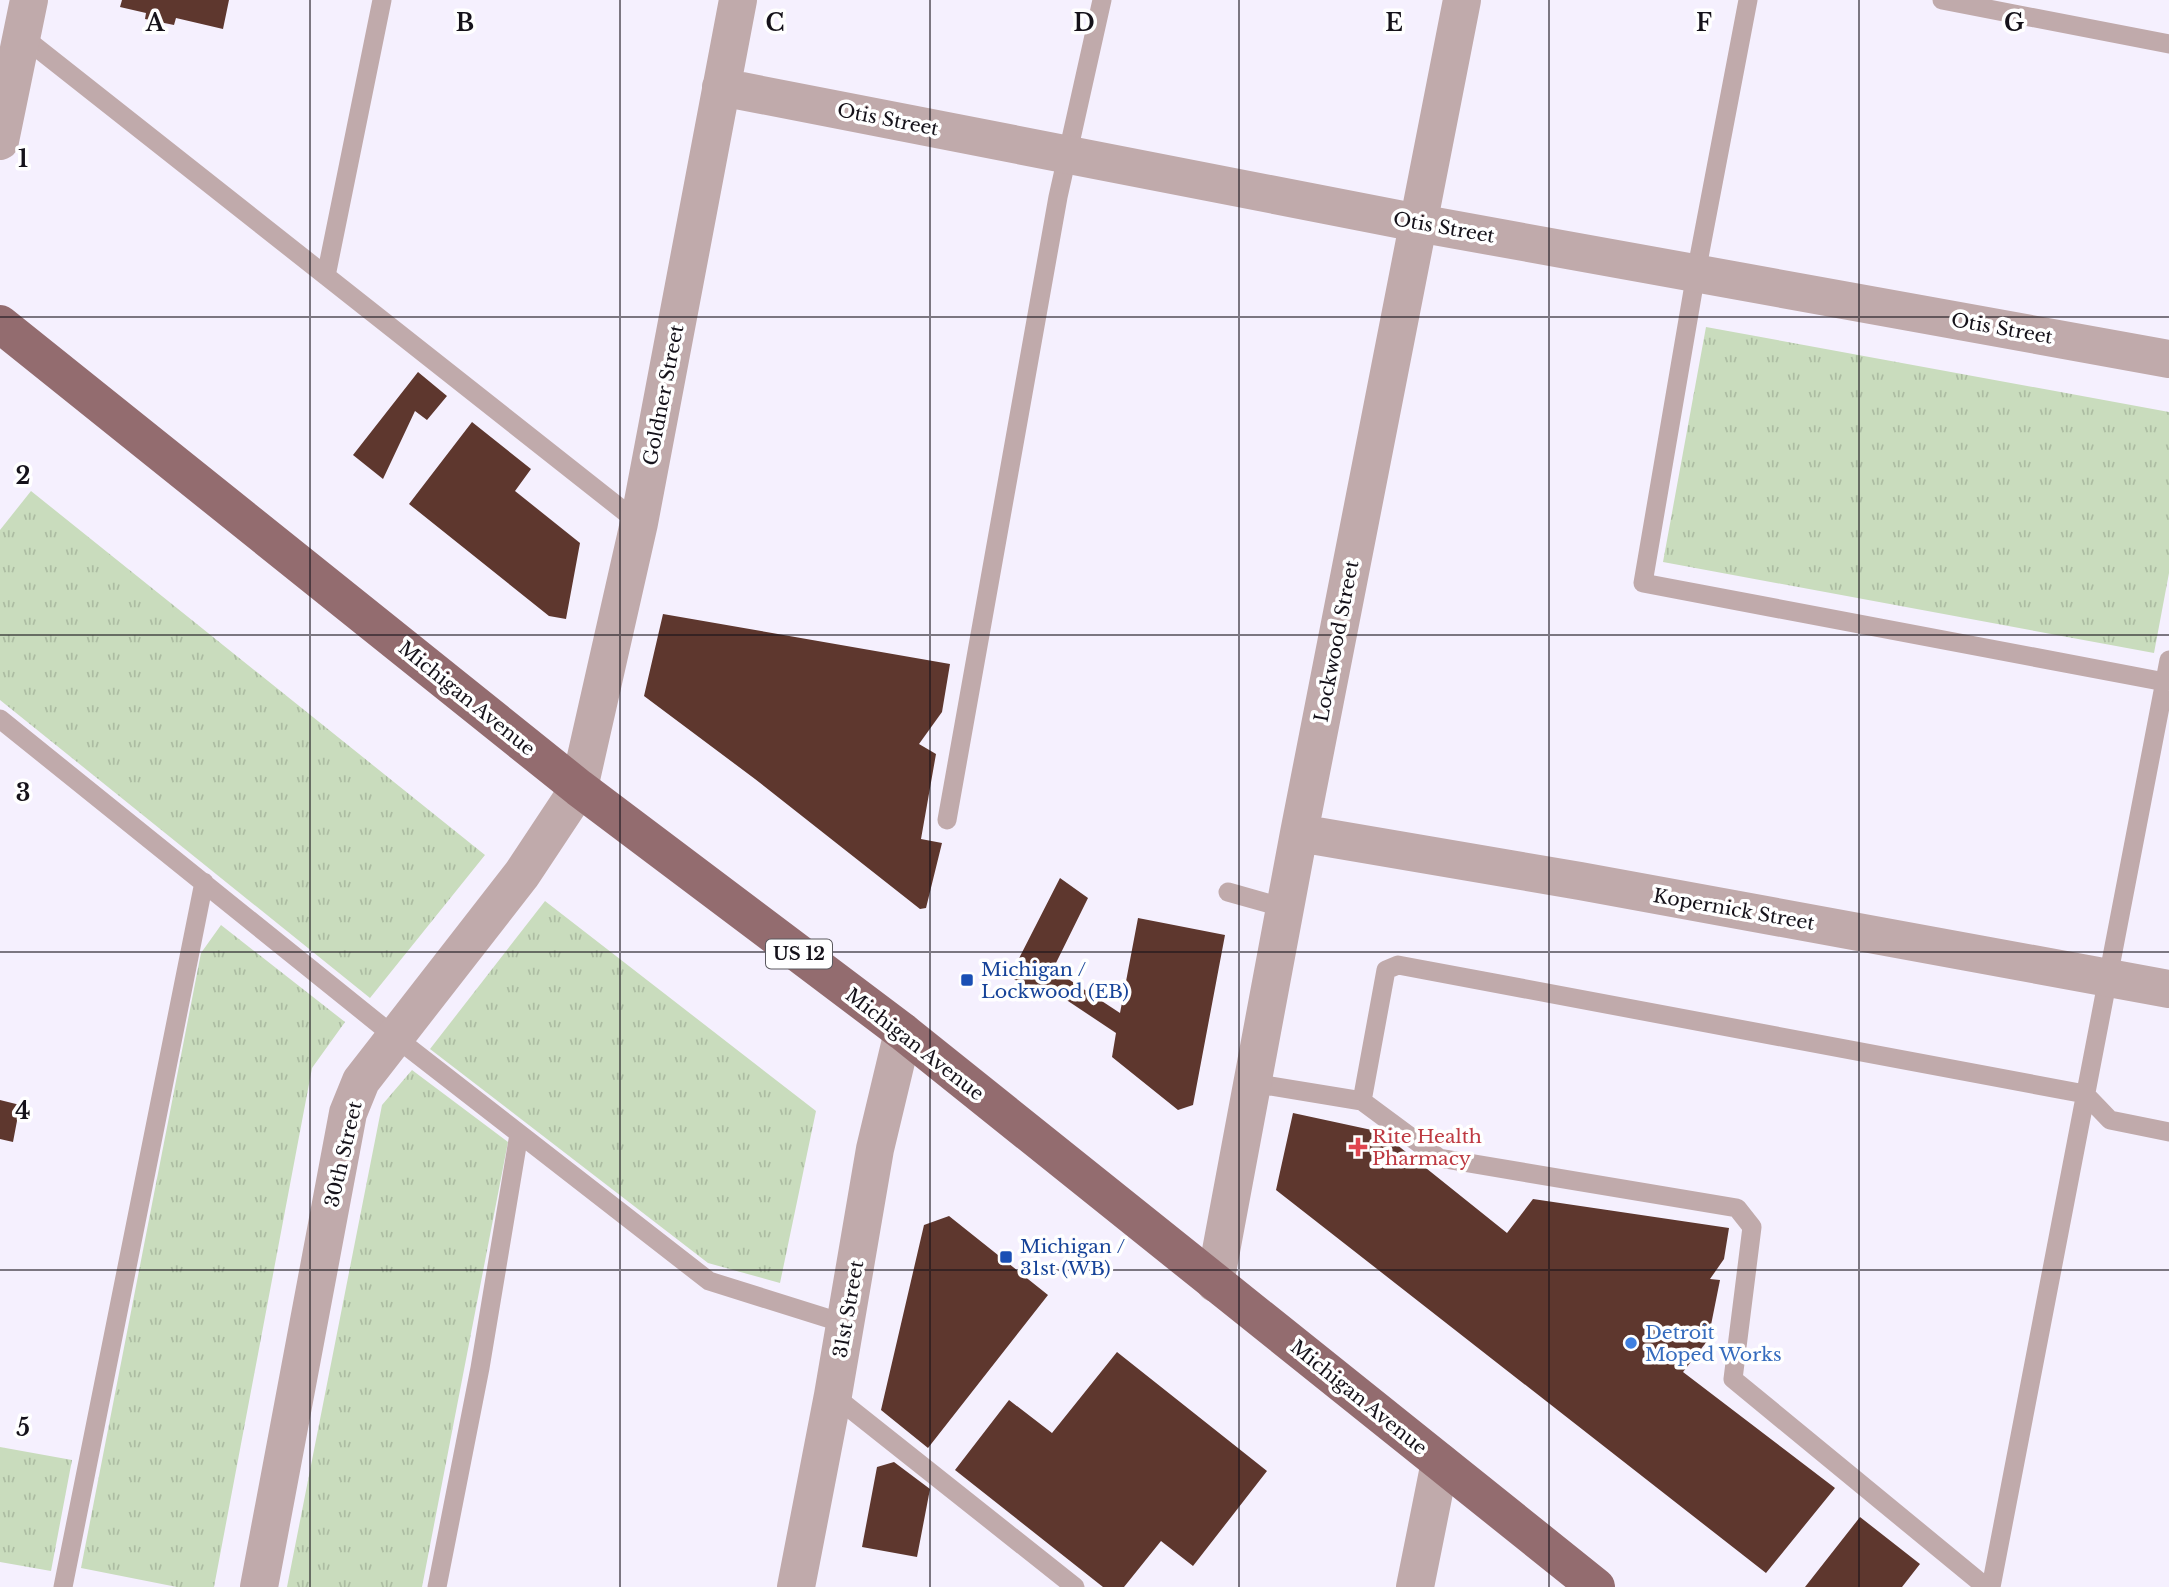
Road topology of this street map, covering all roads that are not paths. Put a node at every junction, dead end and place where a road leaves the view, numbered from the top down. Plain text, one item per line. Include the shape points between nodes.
1 (382, 0) edge
2 (738, 0) edge
3 (1102, 0) edge
4 (1462, 0) edge
5 (1748, 0) edge
6 (1942, 0) edge
7 (26, 18) edge
8 (2169, 44) edge
9 (721, 87) junction
10 (0, 141) edge
11 (1069, 155) junction
12 (1418, 223) junction
13 (1696, 273) junction
14 (326, 276) junction
15 (0, 324) edge
16 (2169, 359) edge
17 (639, 523) junction
18 (2169, 660) edge
19 (2165, 682) junction
20 (0, 719) edge
21 (579, 788) junction
22 (947, 820) dead end
23 (1299, 833) junction
24 (204, 882) junction
25 (1228, 892) dead end
26 (1285, 908) junction
27 (2107, 977) junction
28 (2169, 989) edge
29 (903, 1032) junction
30 (395, 1037) junction
31 (1252, 1083) junction
32 (2085, 1094) junction
33 (1362, 1101) junction
34 (2169, 1132) edge
35 (519, 1134) junction
36 (1215, 1283) junction
37 (846, 1324) junction
38 (833, 1395) junction
39 (1440, 1462) junction
40 (63, 1587) edge
41 (259, 1587) edge
42 (437, 1587) edge
43 (796, 1587) edge
44 (1075, 1587) edge
45 (1415, 1587) edge
46 (1596, 1587) edge
47 (1988, 1587) edge

1 - 14 lane
2 - 9 street, Goldner Street
3 - 11 lane
4 - 12 street, Lockwood Street
5 - 13 lane
6 - 8 lane
7 - 10 street
7 - 14 lane
9 - 11 street, Otis Street
9 - 17 street, Goldner Street
11 - 12 street, Otis Street
11 - 22 lane
12 - 13 street, Otis Street
12 - 23 street, Lockwood Street
13 - 16 street, Otis Street
13 - 19 lane via 1643,583
14 - 17 lane
15 - 21 main road, Michigan Avenue / US 12
17 - 21 street, Goldner Street
18 - 19 lane
19 - 27 lane
20 - 24 lane
21 - 29 main road, Michigan Avenue / US 12
21 - 30 street, 30th Street via 522,874
23 - 26 street, Lockwood Street
23 - 27 street, Kopernick Street
24 - 30 lane
24 - 40 lane
25 - 26 lane
26 - 31 street, Lockwood Street
27 - 28 street, Kopernick Street
27 - 32 lane
29 - 36 main road, Michigan Avenue / US 12
29 - 37 street, 31st Street via 876,1149
30 - 35 lane
30 - 41 street, 30th Street via 361,1081 348,1112
31 - 33 lane
31 - 36 street, Lockwood Street
32 - 33 lane via 1398,965 1386,970
32 - 34 lane via 2110,1120
32 - 47 lane
33 - 47 lane via 1439,1158 1737,1208 1752,1227 1733,1379
35 - 37 lane via 709,1281
35 - 42 lane
36 - 39 main road, Michigan Avenue / US 12
37 - 38 street, 31st Street
38 - 43 street, 31st Street
38 - 44 lane
39 - 45 street
39 - 46 main road, Michigan Avenue / US 12

